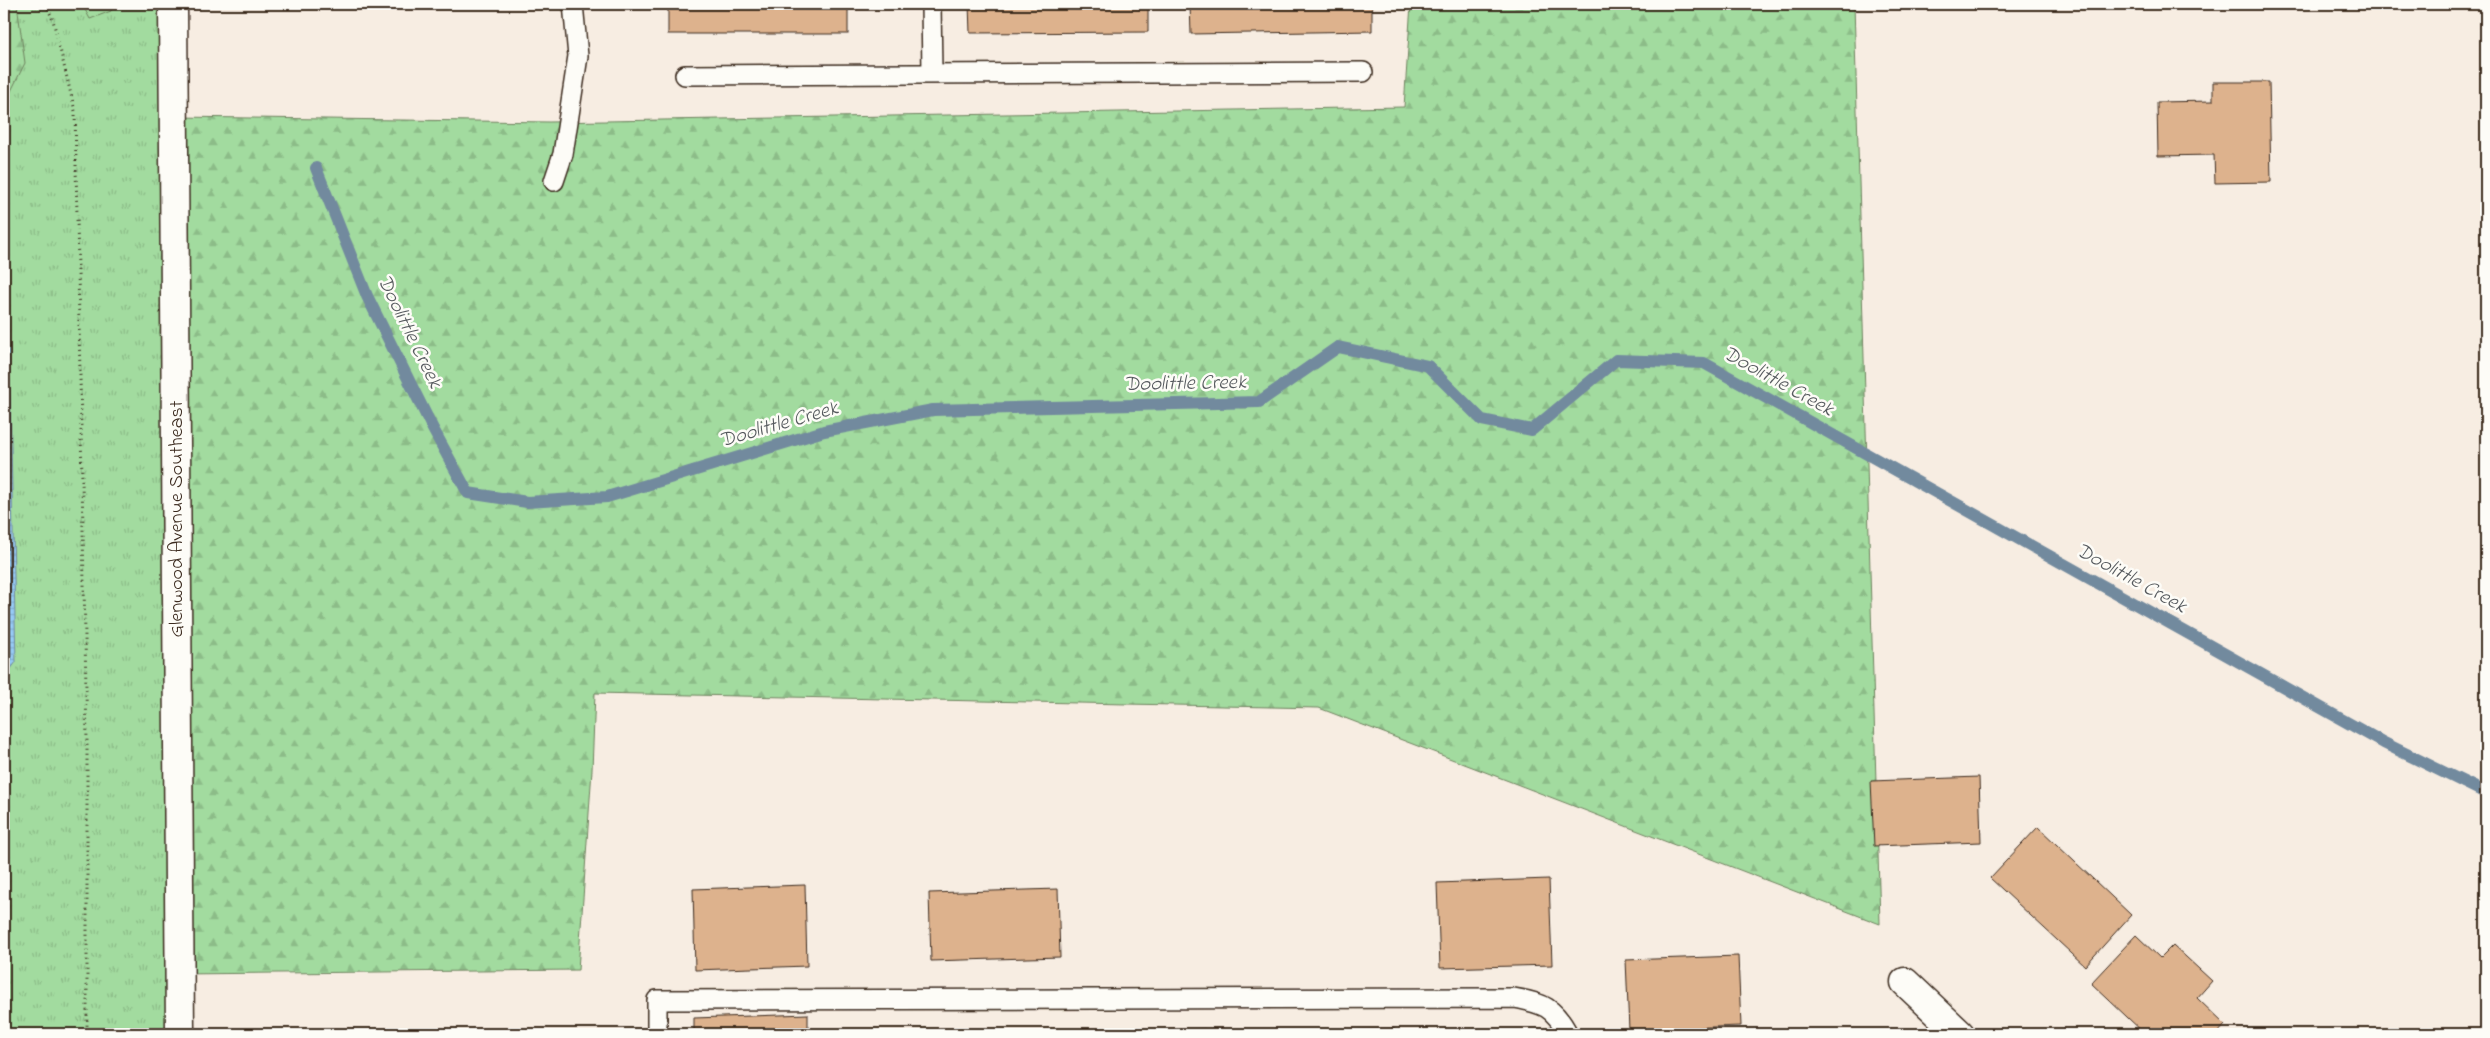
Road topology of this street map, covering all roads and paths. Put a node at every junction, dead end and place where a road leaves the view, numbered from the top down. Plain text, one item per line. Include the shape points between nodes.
1 (46, 4) edge
2 (173, 4) edge
3 (573, 4) edge
4 (931, 4) edge
5 (932, 72) junction
6 (1363, 72) dead end
7 (685, 74) dead end
8 (554, 182) dead end
9 (1905, 982) dead end
10 (87, 1034) edge
11 (180, 1034) edge
12 (657, 1034) edge
13 (1568, 1034) edge
14 (1960, 1034) edge

1 - 10 path via 76,111 87,742
2 - 11 main road, Glenwood Avenue Southeast
3 - 8 lane via 578,56 563,154
4 - 5 lane
5 - 6 lane
5 - 7 lane
9 - 14 main road
12 - 13 lane via 657,1000 1514,998 1537,1002 1559,1016

